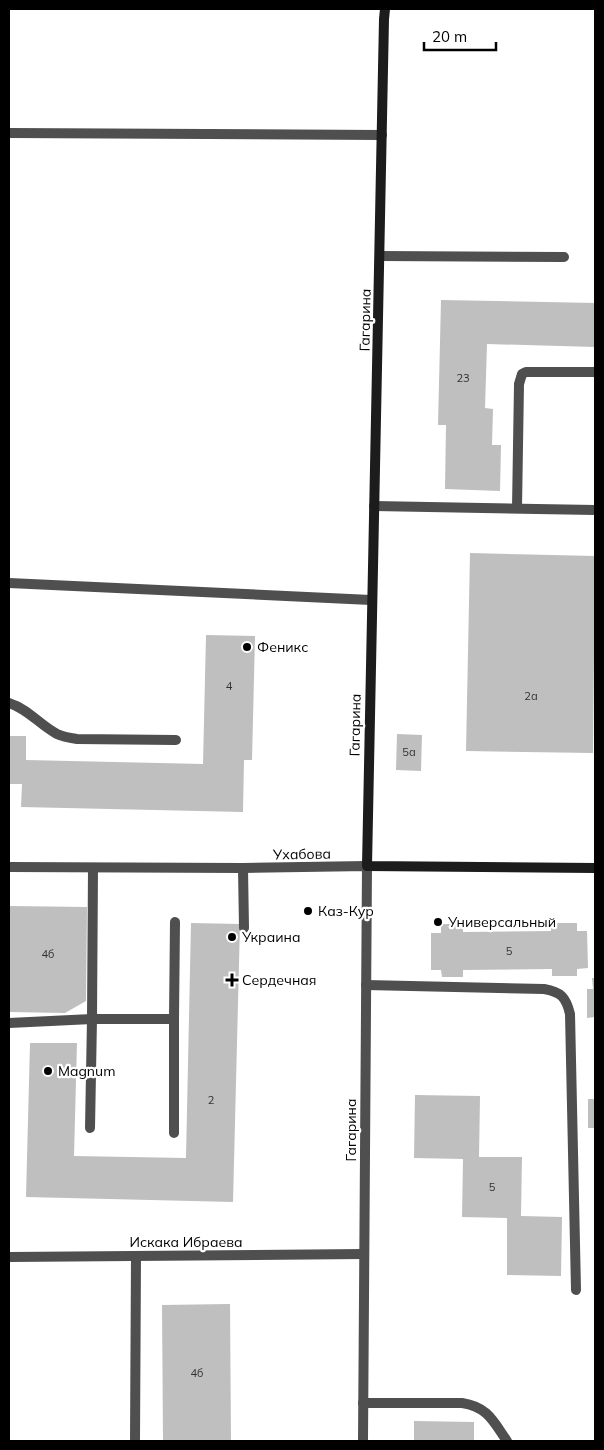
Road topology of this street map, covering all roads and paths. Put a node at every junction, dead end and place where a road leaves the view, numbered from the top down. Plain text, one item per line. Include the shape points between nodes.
1 (385, 9) edge
2 (9, 134) edge
3 (382, 135) junction
4 (380, 256) junction
5 (564, 257) dead end
6 (595, 372) edge
7 (374, 506) junction
8 (517, 508) junction
9 (595, 510) edge
10 (9, 583) edge
11 (371, 600) junction
12 (9, 703) edge
13 (176, 740) dead end
14 (367, 866) junction
15 (9, 867) edge
16 (93, 868) junction
17 (243, 868) junction
18 (595, 868) edge
19 (175, 922) dead end
20 (244, 928) dead end
21 (366, 985) junction
22 (92, 1019) junction
23 (174, 1019) junction
24 (9, 1022) edge
25 (90, 1128) dead end
26 (174, 1133) dead end
27 (364, 1254) junction
28 (9, 1256) edge
29 (136, 1256) junction
30 (576, 1290) dead end
31 (363, 1403) junction
32 (135, 1441) edge
33 (362, 1441) edge
34 (507, 1441) edge

1 - 3 street, Гагарина
2 - 3 street
3 - 4 street, Гагарина
4 - 5 street
4 - 7 street, Гагарина
6 - 8 street via 522,374 519,384
7 - 8 street
7 - 11 street, Гагарина
8 - 9 street
10 - 11 street
11 - 14 street, Гагарина
12 - 13 street via 67,737
14 - 17 street, Ухабова
14 - 18 street, Ухабова
14 - 21 street, Гагарина
15 - 16 street, Ухабова
16 - 17 street, Ухабова
16 - 22 street
17 - 20 street
19 - 23 street
21 - 27 street, Гагарина
21 - 30 street via 544,989 562,996 567,1003 570,1014
22 - 23 street
22 - 24 street
22 - 25 street
23 - 26 street
27 - 29 street, Искака Ибраева
27 - 31 street, Гагарина
28 - 29 street, Искака Ибраева
29 - 32 street
31 - 33 street, Гагарина
31 - 34 street via 472,1404 487,1413

